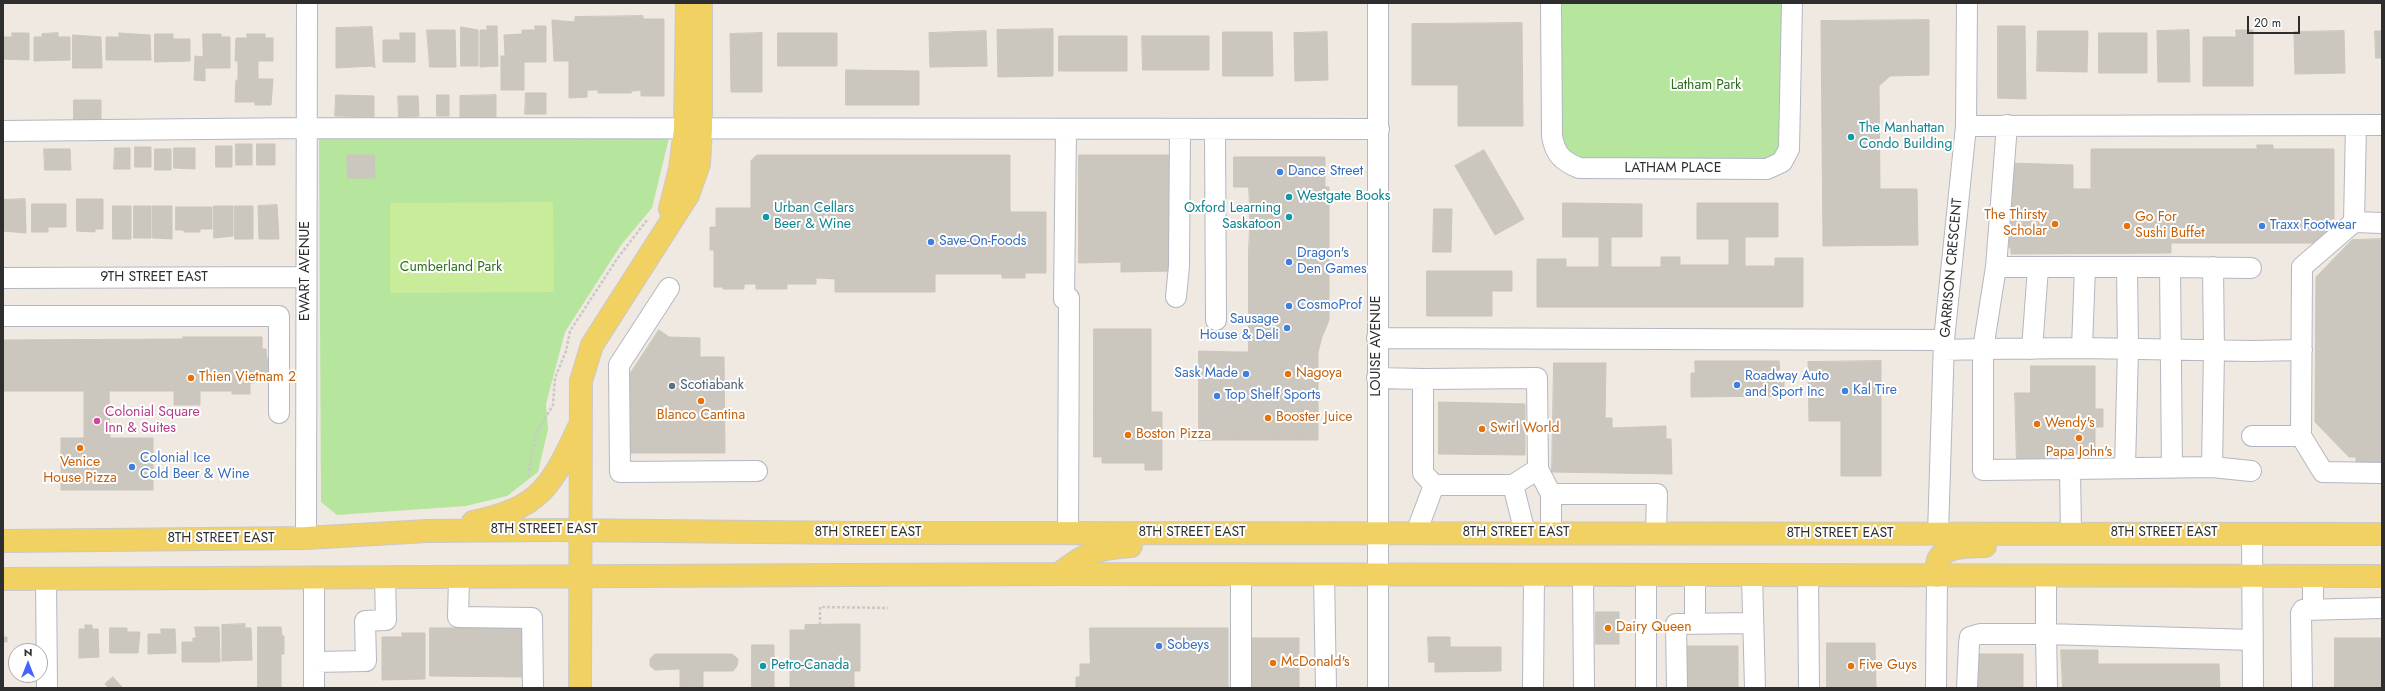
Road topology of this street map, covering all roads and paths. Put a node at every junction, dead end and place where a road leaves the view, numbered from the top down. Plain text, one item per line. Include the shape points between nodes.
1 (307, 3) edge
2 (687, 3) edge
3 (701, 3) edge
4 (1378, 3) edge
5 (1551, 3) edge
6 (1792, 3) edge
7 (1967, 3) edge
8 (2007, 125) junction
9 (2356, 125) junction
10 (2382, 125) edge
11 (1966, 126) junction
12 (307, 128) junction
13 (693, 129) junction
14 (1066, 129) junction
15 (1180, 129) junction
16 (1215, 129) junction
17 (1379, 129) junction
18 (3, 131) edge
19 (2354, 222) junction
20 (2382, 223) edge
21 (1996, 267) junction
22 (2085, 267) junction
23 (2127, 267) junction
24 (2170, 267) junction
25 (2213, 267) junction
26 (2038, 268) junction
27 (2252, 268) dead end
28 (306, 277) junction
29 (3, 278) edge
30 (668, 288) dead end
31 (1176, 296) dead end
32 (3, 316) edge
33 (279, 316) junction
34 (306, 317) junction
35 (1216, 320) dead end
36 (1377, 338) junction
37 (1944, 345) junction
38 (2082, 348) junction
39 (1983, 349) junction
40 (2032, 349) junction
41 (2128, 349) junction
42 (2171, 350) junction
43 (2302, 350) junction
44 (2214, 351) junction
45 (1377, 378) junction
46 (1423, 379) junction
47 (279, 413) dead end
48 (580, 424) junction
49 (2252, 436) dead end
50 (2301, 436) junction
51 (2125, 467) junction
52 (2212, 467) junction
53 (2172, 468) junction
54 (2070, 469) junction
55 (1538, 470) junction
56 (757, 471) dead end
57 (2251, 471) dead end
58 (2382, 473) edge
59 (1434, 485) junction
60 (1513, 485) junction
61 (1550, 494) junction
62 (580, 530) junction
63 (427, 531) junction
64 (1068, 533) junction
65 (1218, 533) junction
66 (1377, 533) junction
67 (1416, 533) junction
68 (1525, 533) junction
69 (1551, 533) junction
70 (1656, 533) junction
71 (2252, 533) junction
72 (1938, 534) junction
73 (2071, 534) junction
74 (2382, 534) edge
75 (306, 538) junction
76 (3, 541) edge
77 (1059, 574) junction
78 (1240, 575) junction
79 (1324, 575) junction
80 (1377, 575) junction
81 (1534, 575) junction
82 (1583, 575) junction
83 (1646, 575) junction
84 (1695, 575) junction
85 (1752, 575) junction
86 (1808, 575) junction
87 (2046, 575) junction
88 (1937, 576) junction
89 (2252, 576) junction
90 (2313, 576) junction
91 (2382, 576) edge
92 (314, 577) junction
93 (385, 577) junction
94 (581, 577) junction
95 (459, 578) junction
96 (3, 579) edge
97 (46, 579) junction
98 (888, 608) dead end
99 (2382, 608) edge
100 (2313, 609) junction
101 (1695, 623) junction
102 (1753, 623) junction
103 (820, 625) dead end
104 (2046, 634) junction
105 (2253, 640) junction
106 (314, 662) junction
107 (1646, 664) junction
108 (1677, 664) junction
109 (47, 688) edge
110 (314, 688) edge
111 (533, 688) edge
112 (580, 688) edge
113 (1241, 688) edge
114 (1326, 688) edge
115 (1378, 688) edge
116 (1533, 688) edge
117 (1584, 688) edge
118 (1646, 688) edge
119 (1677, 688) edge
120 (1755, 688) edge
121 (1809, 688) edge
122 (1936, 688) edge
123 (1967, 688) edge
124 (2047, 688) edge
125 (2253, 688) edge
126 (2302, 688) edge

1 - 12 street, EWART AVENUE
2 - 13 main road
3 - 13 main road
4 - 17 street, LOUISE AVENUE
5 - 6 street, LATHAM PLACE via 1552,136 1554,150 1563,161 1579,168 1759,169 1767,169 1782,162 1789,149
7 - 11 street, GARRISON CRESCENT
8 - 9 street
8 - 11 street
8 - 21 street
9 - 10 street
9 - 19 street
11 - 37 street, GARRISON CRESCENT
12 - 13 street
12 - 18 street
12 - 28 street, EWART AVENUE
13 - 14 street
13 - 48 main road via 663,236 592,345 580,381
14 - 15 street
14 - 64 street via 1064,299 1069,298
15 - 16 street
15 - 31 street via 1179,266
16 - 17 street
16 - 35 street
17 - 36 street, LOUISE AVENUE
19 - 20 street
19 - 43 street via 2302,267
21 - 26 street
21 - 39 street
22 - 23 street
22 - 26 street
22 - 38 street
23 - 24 street
23 - 41 street
24 - 25 street
24 - 42 street
25 - 27 street
25 - 44 street
26 - 40 street
28 - 29 street, 9TH STREET EAST
28 - 34 street, EWART AVENUE
30 - 56 street via 619,366 620,472
32 - 33 street
33 - 34 street
33 - 47 street
34 - 75 street, EWART AVENUE
36 - 37 street
36 - 45 street, LOUISE AVENUE
37 - 39 street
37 - 72 street, GARRISON CRESCENT
38 - 40 street
38 - 41 street
39 - 40 street
39 - 54 street via 1983,470
41 - 42 street
41 - 51 street
42 - 44 street
42 - 53 street
43 - 44 street
43 - 50 street
44 - 52 street
45 - 46 street
45 - 66 street, LOUISE AVENUE
46 - 55 street via 1537,378
46 - 59 street via 1423,473
48 - 62 main road
48 - 63 main road via 559,471 533,501 499,517
49 - 50 street
50 - 58 street via 2323,472
51 - 53 street
51 - 54 street
52 - 53 street
52 - 57 street
54 - 73 street
55 - 60 street
55 - 61 street
59 - 60 street
59 - 67 street
60 - 68 street
61 - 69 street
61 - 70 street via 1657,494
62 - 63 main road, 8TH STREET EAST
62 - 64 main road, 8TH STREET EAST
62 - 94 main road
63 - 75 main road, 8TH STREET EAST
64 - 65 main road, 8TH STREET EAST
65 - 66 main road, 8TH STREET EAST
65 - 77 main road via 1180,544 1098,549 1073,562
66 - 67 main road, 8TH STREET EAST
66 - 80 street, LOUISE AVENUE
67 - 68 main road, 8TH STREET EAST
68 - 69 main road, 8TH STREET EAST
69 - 70 main road, 8TH STREET EAST
70 - 72 main road, 8TH STREET EAST
71 - 73 main road, 8TH STREET EAST
71 - 74 main road, 8TH STREET EAST
71 - 89 street
72 - 73 main road, 8TH STREET EAST
73 - 88 main road via 2044,536 2009,544 1954,549 1937,561
75 - 76 main road, 8TH STREET EAST
77 - 78 main road
77 - 94 main road
78 - 79 main road
78 - 113 street
79 - 80 main road
79 - 114 street
80 - 81 main road
80 - 115 street, LOUISE AVENUE
81 - 82 main road
81 - 116 street
82 - 83 main road
82 - 117 street
83 - 84 main road
83 - 107 street
84 - 85 main road
84 - 101 street
85 - 86 main road
85 - 102 street
86 - 88 main road
86 - 121 street
87 - 88 main road
87 - 89 main road
87 - 104 street
88 - 122 street
89 - 90 main road
89 - 105 street
90 - 91 main road
90 - 100 street
92 - 93 main road
92 - 97 main road
92 - 106 street
93 - 95 main road
93 - 106 street via 386,620 365,621 366,661
94 - 95 main road
94 - 112 main road
95 - 111 street via 458,616 532,618
96 - 97 main road
97 - 109 street
98 - 103 path via 820,607
99 - 100 street
100 - 126 street via 2301,613
101 - 102 street
101 - 108 street via 1676,624
102 - 120 street
104 - 105 street
104 - 123 street via 1980,634 1970,637
104 - 124 street
105 - 125 street
106 - 110 street
107 - 108 street
107 - 118 street
108 - 119 street

